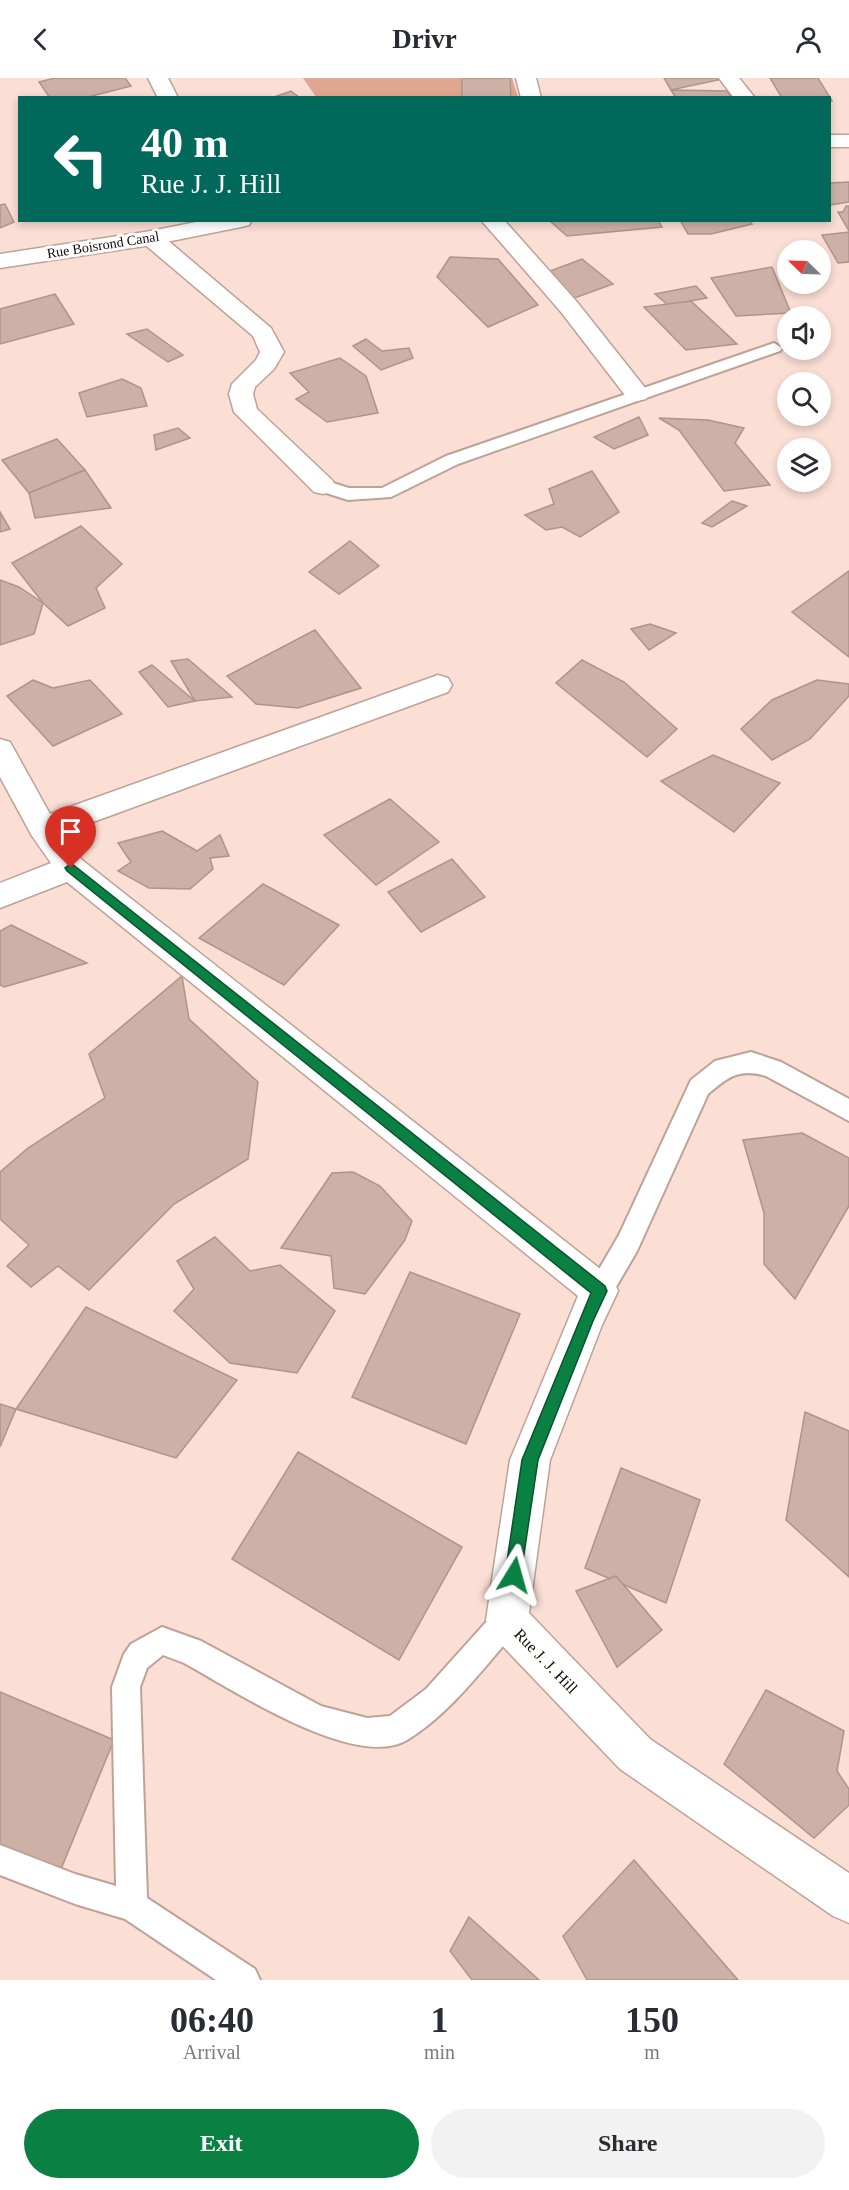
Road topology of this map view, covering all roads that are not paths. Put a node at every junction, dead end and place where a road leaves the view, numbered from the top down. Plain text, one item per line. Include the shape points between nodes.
1 (158, 78) edge
2 (525, 78) edge
3 (729, 78) edge
4 (167, 96) edge
5 (530, 96) edge
6 (743, 96) edge
7 (831, 141) edge
8 (849, 141) edge
9 (231, 222) edge
10 (494, 222) edge
11 (151, 238) junction
12 (0, 261) edge
13 (774, 348) dead end
14 (637, 394) junction
15 (323, 486) joint
16 (438, 685) dead end
17 (0, 750) edge
18 (43, 828) junction
19 (71, 868) junction
20 (0, 896) edge
21 (849, 1111) edge
22 (600, 1291) junction
23 (507, 1620) junction
24 (0, 1860) edge
25 (849, 1900) edge
26 (132, 1906) junction
27 (244, 1980) edge

1 - 4 street
2 - 5 street
3 - 6 street
7 - 8 street
9 - 11 street, Rue Boisrond Canal
10 - 14 street via 569,307
11 - 12 street, Rue Boisrond Canal
11 - 15 street via 263,333 272,352 266,364 244,384 241,393 246,412
13 - 14 lane
14 - 15 lane via 452,460 385,493 348,494
16 - 18 street
17 - 18 street
18 - 19 street
19 - 20 street
19 - 22 street
21 - 22 lane via 773,1069 751,1062 723,1068 699,1088 628,1243
22 - 23 street, Rue J. J. Hill via 530,1460
23 - 25 street, Rue J. J. Hill via 635,1754
23 - 26 lane via 436,1699 396,1730 367,1733 316,1719 191,1651 162,1641 144,1649 126,1687
24 - 26 lane
26 - 27 lane

